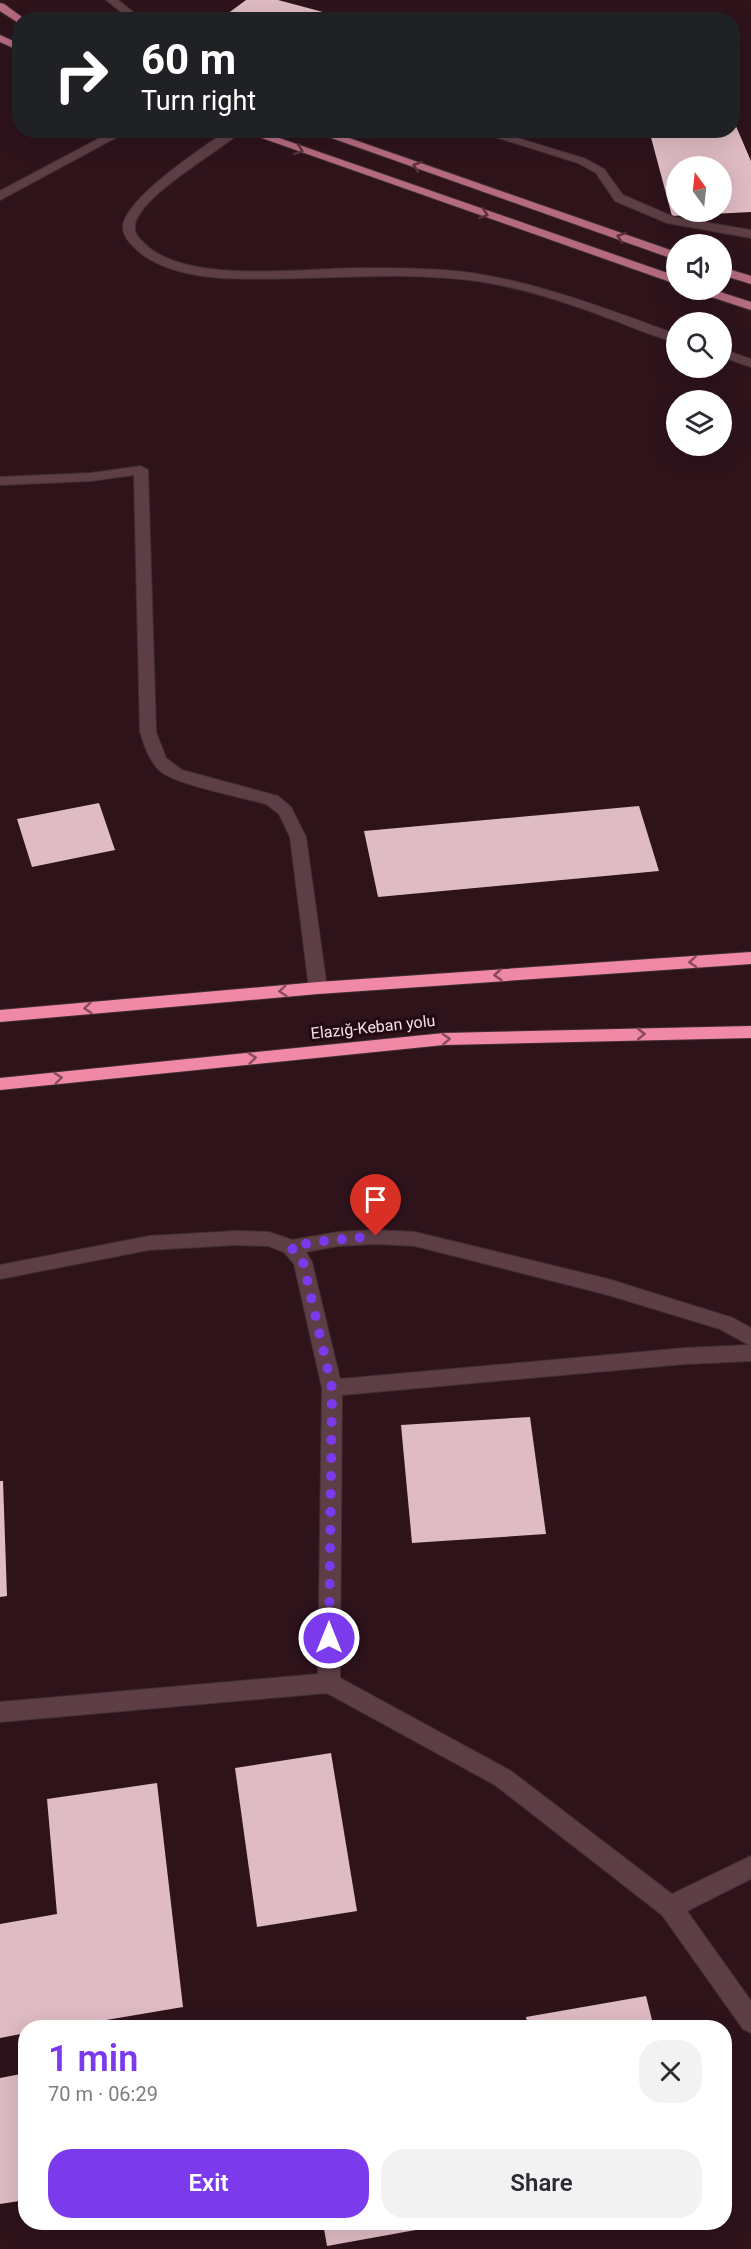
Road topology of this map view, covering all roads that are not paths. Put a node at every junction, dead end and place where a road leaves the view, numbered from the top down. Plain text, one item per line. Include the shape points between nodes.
1 (111, 0) edge
2 (127, 12) edge
3 (110, 138) edge
4 (225, 138) edge
5 (267, 138) edge
6 (337, 138) edge
7 (505, 138) edge
8 (0, 196) edge
9 (751, 234) edge
10 (666, 253) edge
11 (732, 274) edge
12 (666, 277) edge
13 (751, 280) edge
14 (732, 300) edge
15 (751, 306) edge
16 (666, 335) edge
17 (732, 356) edge
18 (751, 363) edge
19 (0, 481) edge
20 (751, 958) edge
21 (318, 988) junction
22 (0, 1016) edge
23 (751, 1032) edge
24 (0, 1084) edge
25 (291, 1247) junction
26 (0, 1272) edge
27 (751, 1338) edge
28 (751, 1353) edge
29 (332, 1388) junction
30 (329, 1683) junction
31 (0, 1712) edge
32 (751, 1867) edge
33 (670, 1907) junction
34 (751, 2021) edge

1 - 2 street
3 - 8 street
4 - 16 street via 195,156 137,209 130,221 129,230 138,245 155,260 219,274 440,274 501,282
5 -> 12 main road
10 -> 6 main road
7 - 9 street via 582,161 600,171 619,198 671,220
11 - 13 main road
14 - 15 main road
17 - 18 street
19 - 21 street via 91,477 141,470 148,732 155,756 163,768 176,774 272,800 285,811 298,837
20 -> 21 highway
21 -> 22 highway
24 -> 23 highway, Elazığ-Keban yolu via 444,1039
25 - 26 street via 269,1239 247,1238 149,1243
25 - 27 street via 376,1236 415,1239 608,1287 726,1323
25 - 29 street via 303,1262
28 - 29 street
29 - 30 street
30 - 31 street
30 - 33 street via 503,1778
32 - 33 street
33 - 34 street

